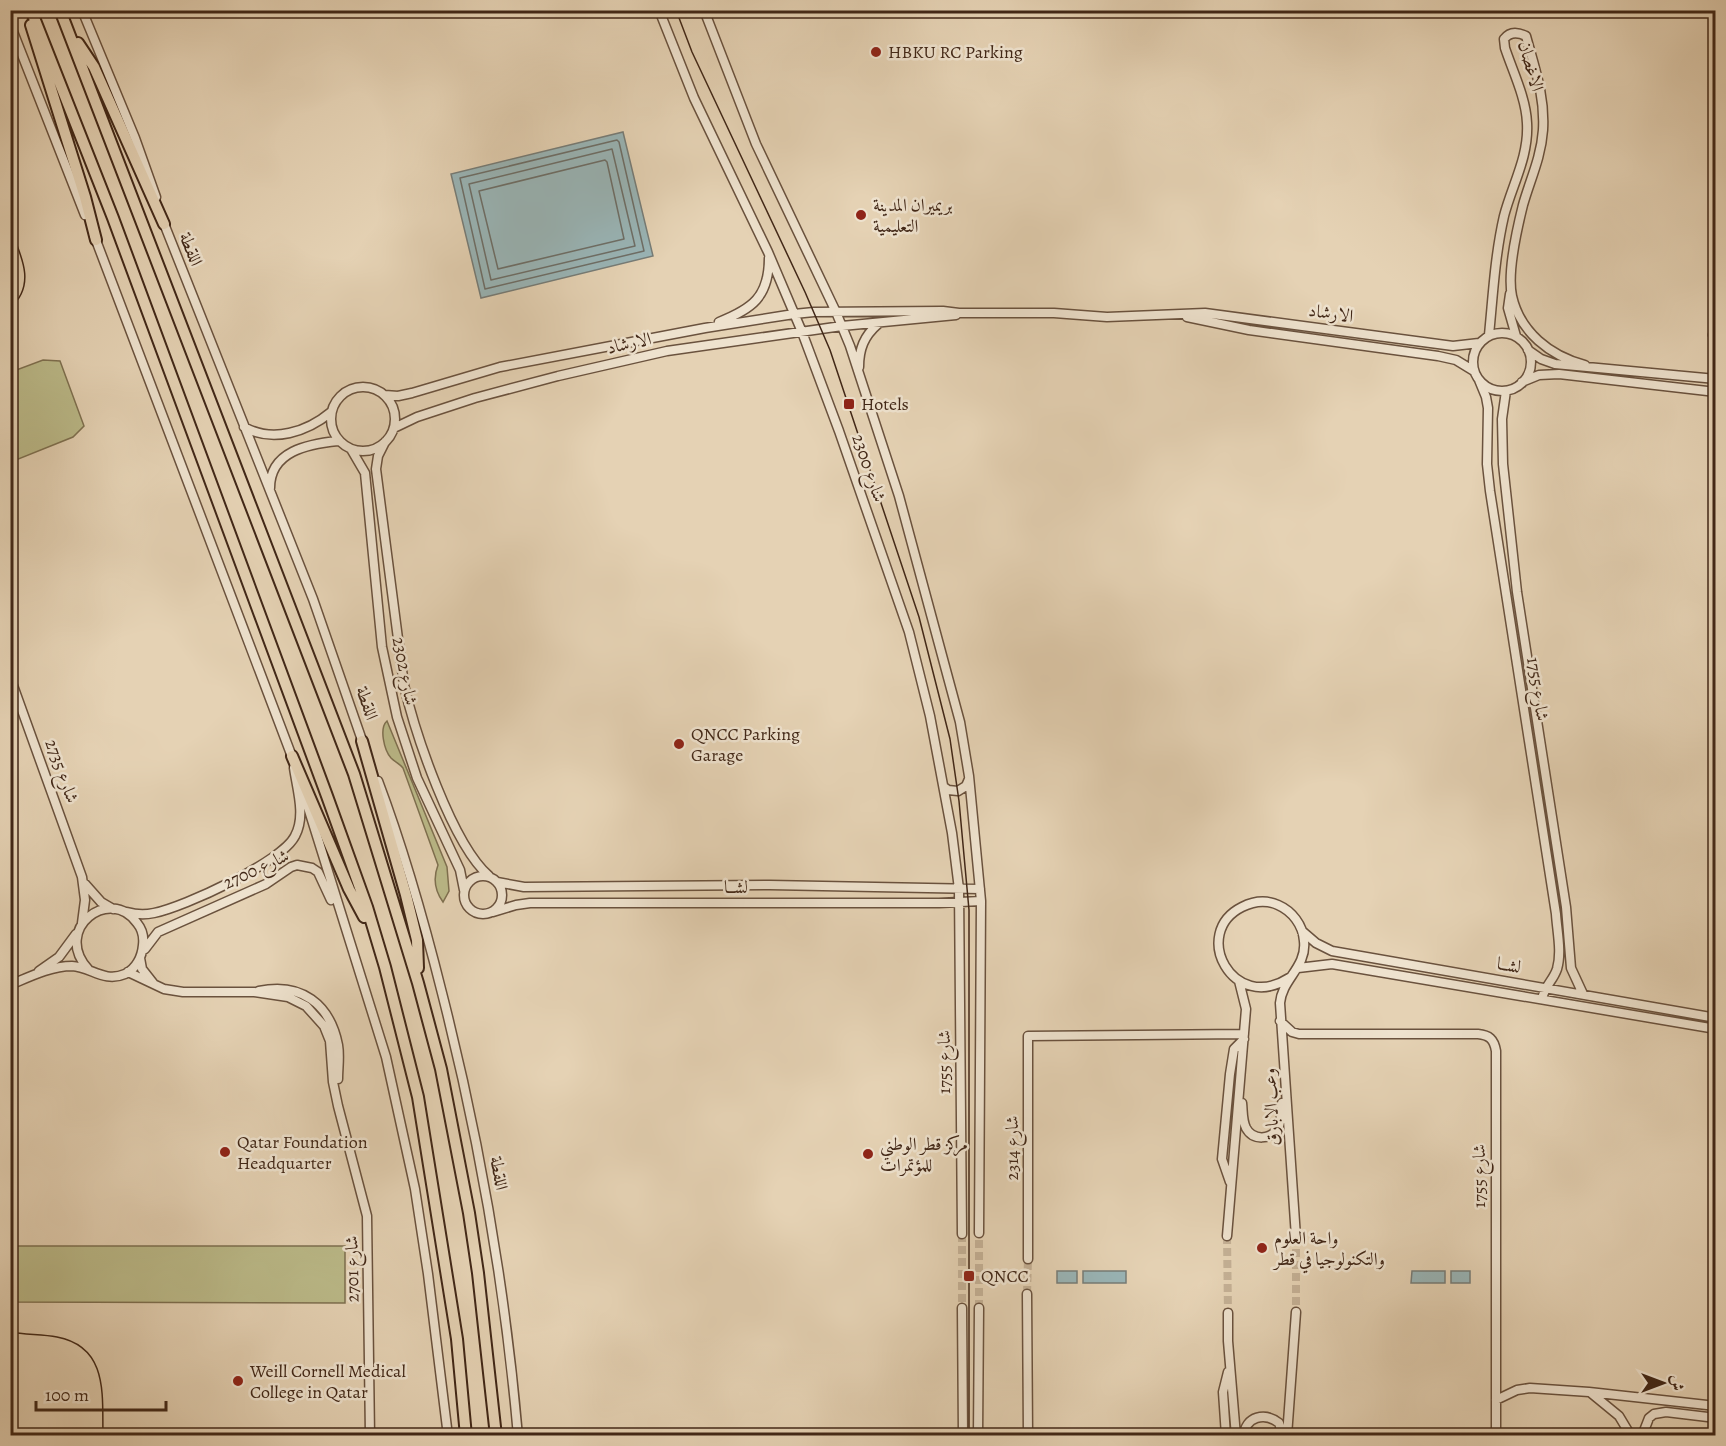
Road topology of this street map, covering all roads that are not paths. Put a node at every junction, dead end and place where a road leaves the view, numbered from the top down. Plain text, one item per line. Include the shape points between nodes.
1 (26, 10) edge
2 (31, 10) edge
3 (60, 10) edge
4 (82, 10) edge
5 (659, 10) edge
6 (704, 10) edge
7 (10, 24) edge
8 (69, 30) junction
9 (164, 224) junction
10 (96, 240) junction
11 (768, 252) junction
12 (1512, 279) junction
13 (836, 312) junction
14 (959, 313) junction
15 (794, 314) junction
16 (1179, 315) junction
17 (1716, 320) edge
18 (879, 324) junction
19 (842, 326) junction
20 (705, 328) junction
21 (802, 332) junction
22 (1489, 335) junction
23 (1516, 336) junction
24 (1716, 339) edge
25 (1479, 343) junction
26 (1528, 350) junction
27 (1585, 365) junction
28 (1474, 371) junction
29 (859, 374) junction
30 (1479, 380) junction
31 (1716, 380) edge
32 (1522, 382) junction
33 (1506, 390) junction
34 (1716, 392) edge
35 (385, 395) junction
36 (331, 412) junction
37 (244, 427) junction
38 (394, 428) junction
39 (339, 441) junction
40 (385, 442) junction
41 (351, 449) junction
42 (270, 494) junction
43 (10, 677) edge
44 (362, 741) junction
45 (292, 756) junction
46 (969, 776) junction
47 (944, 787) junction
48 (489, 876) junction
49 (82, 877) junction
50 (497, 882) junction
51 (959, 889) junction
52 (980, 889) junction
53 (464, 890) junction
54 (981, 901) junction
55 (959, 903) junction
56 (114, 909) junction
57 (123, 912) junction
58 (493, 912) junction
59 (82, 923) junction
60 (1302, 931) junction
61 (77, 933) junction
62 (377, 941) junction
63 (351, 945) junction
64 (142, 955) junction
65 (1298, 968) junction
66 (88, 969) junction
67 (128, 972) junction
68 (34, 975) junction
69 (1289, 978) junction
70 (1239, 981) junction
71 (418, 983) junction
72 (155, 985) junction
73 (10, 986) edge
74 (1544, 988) junction
75 (1583, 994) junction
76 (1542, 999) junction
77 (1716, 1018) edge
78 (1280, 1021) junction
79 (1716, 1029) edge
80 (1299, 1034) junction
81 (1218, 1035) junction
82 (1244, 1037) junction
83 (1234, 1049) junction
84 (1284, 1049) junction
85 (1284, 1078) junction
86 (1240, 1079) junction
87 (1230, 1182) junction
88 (979, 1233) tunnel mouth
89 (962, 1234) tunnel mouth
90 (1227, 1236) tunnel mouth
91 (1296, 1237) tunnel mouth
92 (1028, 1259) tunnel mouth
93 (1028, 1294) tunnel mouth
94 (962, 1308) tunnel mouth
95 (979, 1308) tunnel mouth
96 (1296, 1312) tunnel mouth
97 (1228, 1313) tunnel mouth
98 (1230, 1369) junction
99 (1589, 1392) junction
100 (1496, 1401) junction
101 (1716, 1406) edge
102 (1716, 1418) edge
103 (370, 1436) edge
104 (448, 1436) edge
105 (466, 1436) edge
106 (496, 1436) edge
107 (518, 1436) edge
108 (963, 1436) edge
109 (978, 1436) edge
110 (1028, 1436) edge
111 (1226, 1436) edge
112 (1236, 1436) edge
113 (1244, 1436) edge
114 (1285, 1436) edge
115 (1496, 1436) edge
116 (1631, 1436) edge
117 (1642, 1436) edge

1 - 10 main road
2 - 62 main road via 109,208
3 - 8 main road, اللقطة
4 - 9 street, اللقطة via 151,179
5 - 11 street, شارع 2300 via 694,98
6 - 13 street, شارع 2300 via 756,144
7 - 10 street
8 - 9 main road via 94,67
8 - 71 main road, اللقطة via 354,774
9 - 37 street, اللقطة
10 - 45 street
11 - 15 street, شارع 2300
11 - 20 street, الارشاد via 768,277 760,296 744,311
12 - 22 street, الاغصان via 1523,204 1537,166 1543,131 1543,99 1526,36 1518,33 1504,39 1525,105 1527,134 1521,170 1497,248
12 - 23 street, الاغصان via 1508,308
12 - 27 street, الاغصان via 1516,309 1532,335 1556,354
13 - 14 street, الارشاد
13 - 15 street, الارشاد
13 - 19 street, شارع 2300
14 - 16 street, الارشاد
14 - 18 street, الارشاد
15 - 20 street, الارشاد
15 - 21 street, شارع 2300
16 - 25 street, الارشاد via 1223,314 1453,346
16 - 28 street, الارشاد via 1249,330 1438,356 1456,360
17 - 24 street
18 - 19 street, الارشاد
18 - 29 street via 869,331 862,344
19 - 21 street, الارشاد
19 - 29 street, شارع 2300
20 - 35 street, الارشاد via 500,367 412,393
21 - 38 street, الارشاد via 667,351 558,376 448,406
21 - 47 street, شارع 2300 via 909,632
22 - 23 street via 1504,332
22 - 25 street
23 - 26 street
25 - 28 street via 1473,356
26 - 27 street via 1547,362
26 - 32 street via 1530,367
27 - 31 street
28 - 30 street
29 - 46 street, شارع 2300 via 899,496 942,650
30 - 33 street via 1494,390
30 - 74 street, شارع 1755 via 1488,408 1490,491 1556,914 1558,967
32 - 33 street
32 - 34 street via 1539,375 1559,374
33 - 75 street, شارع 1755 via 1503,464 1517,592 1566,907 1571,968
35 - 36 street via 368,387 349,389
35 - 38 street via 394,410
36 - 37 street via 312,425 279,436 261,435
36 - 39 street via 331,427
37 - 42 street, اللقطة
38 - 40 street
39 - 41 street
39 - 42 street via 301,449 282,458 272,469
40 - 41 street via 369,451
40 - 48 street, شارع 2302 via 376,469 411,716 450,814 474,862
41 - 53 street, شارع 2302 via 365,473 382,647 397,717 417,778 460,870
42 - 44 street, اللقطة via 313,599
43 - 49 street, شارع 2735
44 - 71 main road via 417,940
44 - 107 street, اللقطة via 414,886 452,1032 481,1167
45 - 57 street, شارع 2700 via 300,823 289,846 247,874 168,909 147,915
45 - 62 main road via 349,889
45 - 63 street
46 - 47 street via 966,786 958,791
46 - 52 street, شارع 2300
47 - 51 street, شارع 2300
48 - 50 street
48 - 53 street via 476,877
49 - 56 street, شارع 2735 via 95,896
49 - 59 street, شارع 2735
50 - 51 street, لشــا via 524,887 792,885
50 - 58 street via 502,898
51 - 52 street, لشــا
51 - 55 street, شارع 1755
52 - 54 street, شارع 1755
53 - 58 street via 471,911 482,915
54 - 55 street, لشــا
54 - 88 street, شارع 1755
55 - 58 street, لشــا via 530,903
55 - 89 street, شارع 1755
56 - 57 street
56 - 59 street via 102,910
57 - 64 street via 141,928
59 - 61 street
60 - 65 street via 1304,950
60 - 70 street via 1292,915 1276,904 1257,902 1239,908 1223,927 1219,940 1225,968
60 - 74 street, لشــا via 1332,951
61 - 66 street via 77,953
61 - 68 street via 59,957
62 - 105 main road via 418,1097 457,1339
63 - 64 street, شارع 2700 via 318,872 297,865 266,884 158,932
63 - 104 street via 386,1057 415,1190
64 - 67 street
64 - 72 street via 142,969
65 - 69 street
65 - 76 street, لشــا via 1332,964
66 - 67 street via 105,977
66 - 68 street via 71,966
67 - 72 street, شارع 2701
68 - 73 street
69 - 70 street via 1264,988
69 - 78 street, وعب الابارق via 1281,995
70 - 82 street, وعب الابارق via 1246,1009
71 - 106 main road, اللقطة via 441,1069 469,1213
72 - 103 street, شارع 2701 via 183,992 254,992 272,988 294,991 307,996 334,1032 339,1048 338,1106 367,1216
74 - 75 street, لشــا
74 - 76 street, شارع 1755
75 - 77 street, لشــا
76 - 79 street, لشــا
78 - 80 street
78 - 84 street, وعب الابارق
80 - 84 street via 1288,1040
80 - 100 street, شارع 1755 via 1478,1034 1489,1036 1494,1042
81 - 82 street
81 - 83 street
81 - 92 street, شارع 2314 via 1028,1036
82 - 83 street
82 - 86 street, وعب الابارق
83 - 87 street via 1222,1159
84 - 85 street, وعب الابارق
85 - 86 street via 1279,1126 1272,1135 1262,1137 1249,1132 1244,1122
85 - 91 street, وعب الابارق
86 - 87 street, وعب الابارق
87 - 90 street, وعب الابارق
93 - 110 street
94 - 108 street
95 - 109 street
96 - 114 street
97 - 98 street
98 - 111 street via 1223,1392
98 - 112 street
99 - 100 street via 1521,1389
99 - 101 street
99 - 116 street via 1619,1416
100 - 115 street
102 - 117 street via 1654,1414 1645,1424
113 - 114 street via 1248,1423 1263,1416 1279,1423

